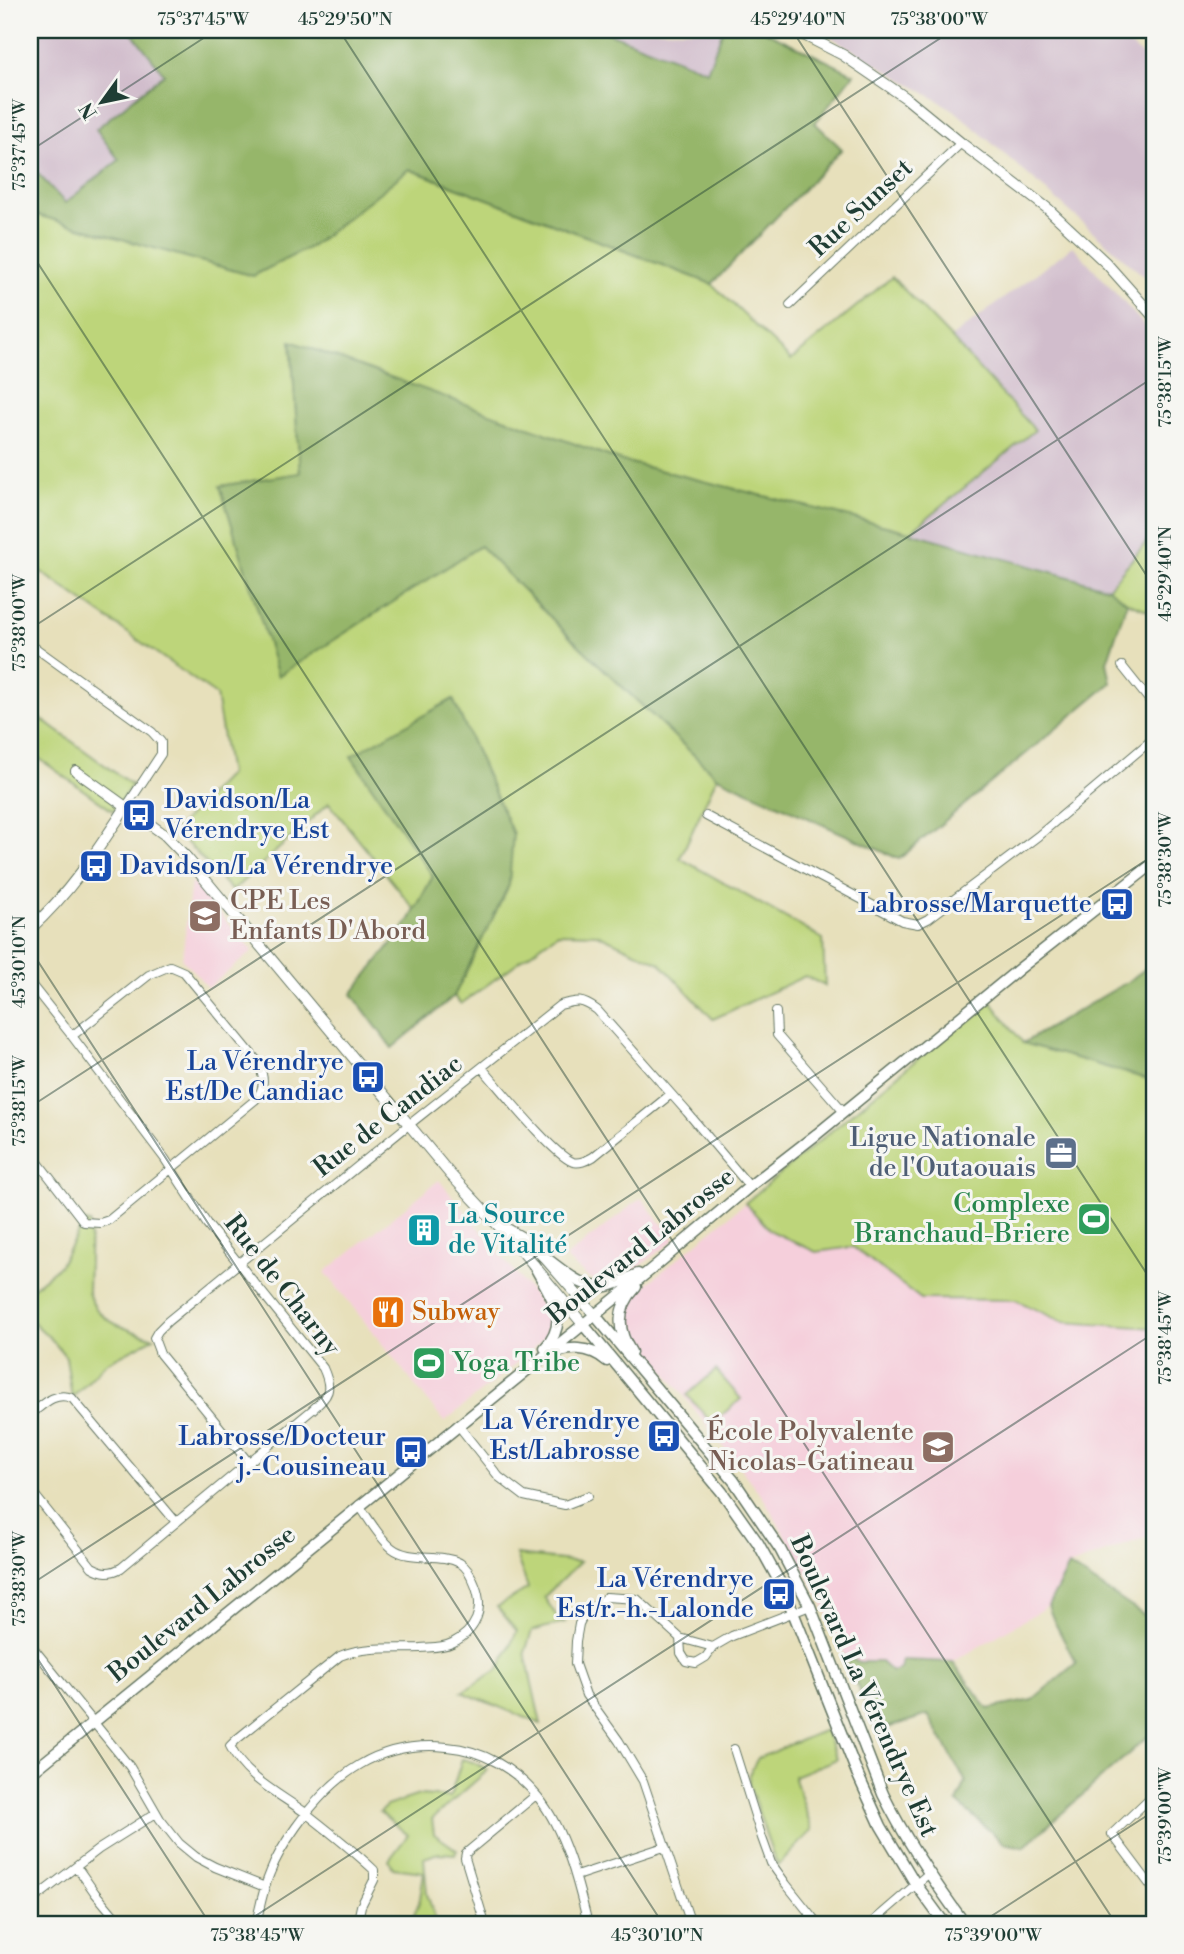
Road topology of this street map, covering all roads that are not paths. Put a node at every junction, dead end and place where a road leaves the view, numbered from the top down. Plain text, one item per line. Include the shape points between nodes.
1 (794, 30) edge
2 (961, 143) junction
3 (790, 305) dead end
4 (1154, 317) edge
5 (30, 644) edge
6 (1122, 666) dead end
7 (1154, 706) edge
8 (1154, 738) edge
9 (76, 771) dead end
10 (126, 807) junction
11 (706, 816) dead end
12 (1154, 863) edge
13 (30, 929) edge
14 (30, 983) edge
15 (776, 1012) dead end
16 (72, 1036) junction
17 (482, 1068) junction
18 (671, 1094) junction
19 (844, 1112) junction
20 (409, 1125) junction
21 (30, 1152) edge
22 (172, 1170) junction
23 (750, 1187) junction
24 (494, 1222) junction
25 (543, 1256) junction
26 (239, 1263) junction
27 (534, 1265) junction
28 (654, 1267) junction
29 (594, 1314) junction
30 (582, 1323) junction
31 (524, 1371) junction
32 (645, 1374) junction
33 (627, 1378) junction
34 (30, 1415) edge
35 (458, 1425) junction
36 (249, 1463) junction
37 (30, 1489) edge
38 (588, 1496) dead end
39 (359, 1506) junction
40 (176, 1522) junction
41 (810, 1606) junction
42 (794, 1613) junction
43 (680, 1638) junction
44 (30, 1644) edge
45 (713, 1647) junction
46 (93, 1722) junction
47 (734, 1749) dead end
48 (30, 1774) edge
49 (1154, 1794) edge
50 (537, 1795) junction
51 (156, 1813) junction
52 (306, 1814) junction
53 (664, 1847) junction
54 (77, 1867) junction
55 (928, 1874) junction
56 (576, 1876) junction
57 (915, 1883) junction
58 (265, 1887) junction
59 (1154, 1890) edge
60 (30, 1902) edge
61 (121, 1924) edge
62 (256, 1924) edge
63 (357, 1924) edge
64 (485, 1924) edge
65 (588, 1924) edge
66 (691, 1924) edge
67 (818, 1924) edge
68 (870, 1924) edge
69 (945, 1924) edge
70 (965, 1924) edge

1 - 2 street via 867,70
2 - 3 street, Rue Sunset
2 - 4 street via 1047,208
5 - 10 street via 161,742 161,754
6 - 7 street
8 - 11 street via 1038,836 918,923 902,921
9 - 10 street, Boulevard La Vérendrye Est
10 - 13 street via 74,881
10 - 20 street, Boulevard La Vérendrye Est via 165,835 188,859
12 - 19 main road, Boulevard Labrosse
14 - 16 street, Rue de Charny
15 - 19 street via 777,1035
16 - 22 street, Rue de Charny
16 - 22 street via 149,975 170,965 184,972 258,1062 263,1074 260,1095
17 - 18 street, Rue de Candiac via 553,1010 577,1000 597,1010
17 - 18 street via 553,1147 581,1163
17 - 20 street, Rue de Candiac
18 - 23 street, Rue de Candiac
19 - 23 main road, Boulevard Labrosse
20 - 24 street, Boulevard La Vérendrye Est
20 - 26 street, Rue de Candiac
21 - 22 street via 84,1222 90,1223 108,1220
22 - 26 street, Rue de Charny
23 - 28 main road, Boulevard Labrosse
24 - 25 street, Boulevard La Vérendrye Est
24 - 27 street, Boulevard La Vérendrye Est
25 - 28 main road via 579,1282 597,1287
25 - 29 street, Boulevard La Vérendrye Est
26 - 36 street, Rue de Charny via 323,1368 330,1385 323,1400
26 - 36 street, Rue de Candiac via 168,1321 155,1338 160,1354
27 - 30 street, Boulevard La Vérendrye Est
27 - 31 main road via 558,1312 559,1326 551,1342
28 - 29 main road, Boulevard Labrosse
28 - 32 main road via 628,1295 620,1318 625,1343
29 - 30 main road, Boulevard Labrosse
29 - 32 main road, Boulevard La Vérendrye Est
30 - 31 main road, Boulevard Labrosse
30 - 33 main road, Boulevard La Vérendrye Est
31 - 33 main road via 553,1353 581,1349 599,1354
31 - 35 main road, Boulevard Labrosse
32 - 41 main road, Boulevard La Vérendrye Est via 751,1503
33 - 42 main road, Boulevard La Vérendrye Est via 741,1516
34 - 40 street via 52,1398 72,1398
35 - 38 street via 499,1477 524,1496 565,1505
35 - 39 main road, Boulevard Labrosse
36 - 40 street, Rue de Charny
37 - 40 street, Rue de Charny via 100,1572 121,1568
39 - 46 main road, Boulevard Labrosse
39 - 52 street via 391,1548 462,1564 480,1606 472,1626 452,1643 359,1650 340,1656 230,1746 265,1786
41 - 42 street
41 - 55 main road, Boulevard La Vérendrye Est via 883,1794
42 - 45 street
42 - 57 main road, Boulevard La Vérendrye Est via 867,1798
43 - 45 street
43 - 45 street via 686,1661 696,1663
43 - 53 street via 637,1599 606,1597 583,1616 576,1641 575,1664 586,1695 643,1781
44 - 46 street
46 - 48 main road, Boulevard Labrosse
46 - 51 street via 130,1767
47 - 67 street via 771,1863
49 - 59 street via 1112,1834
50 - 52 street via 503,1765 482,1755 456,1748 413,1746 385,1752 346,1772
50 - 56 street
50 - 64 street via 466,1853
51 - 54 street
51 - 58 street via 196,1857
52 - 58 street via 285,1844
52 - 63 street via 374,1870
53 - 56 street
53 - 66 street
54 - 60 street
54 - 61 street
55 - 57 street
55 - 70 main road, Boulevard La Vérendrye Est
56 - 65 street
57 - 68 street
57 - 69 main road, Boulevard La Vérendrye Est
58 - 62 street

